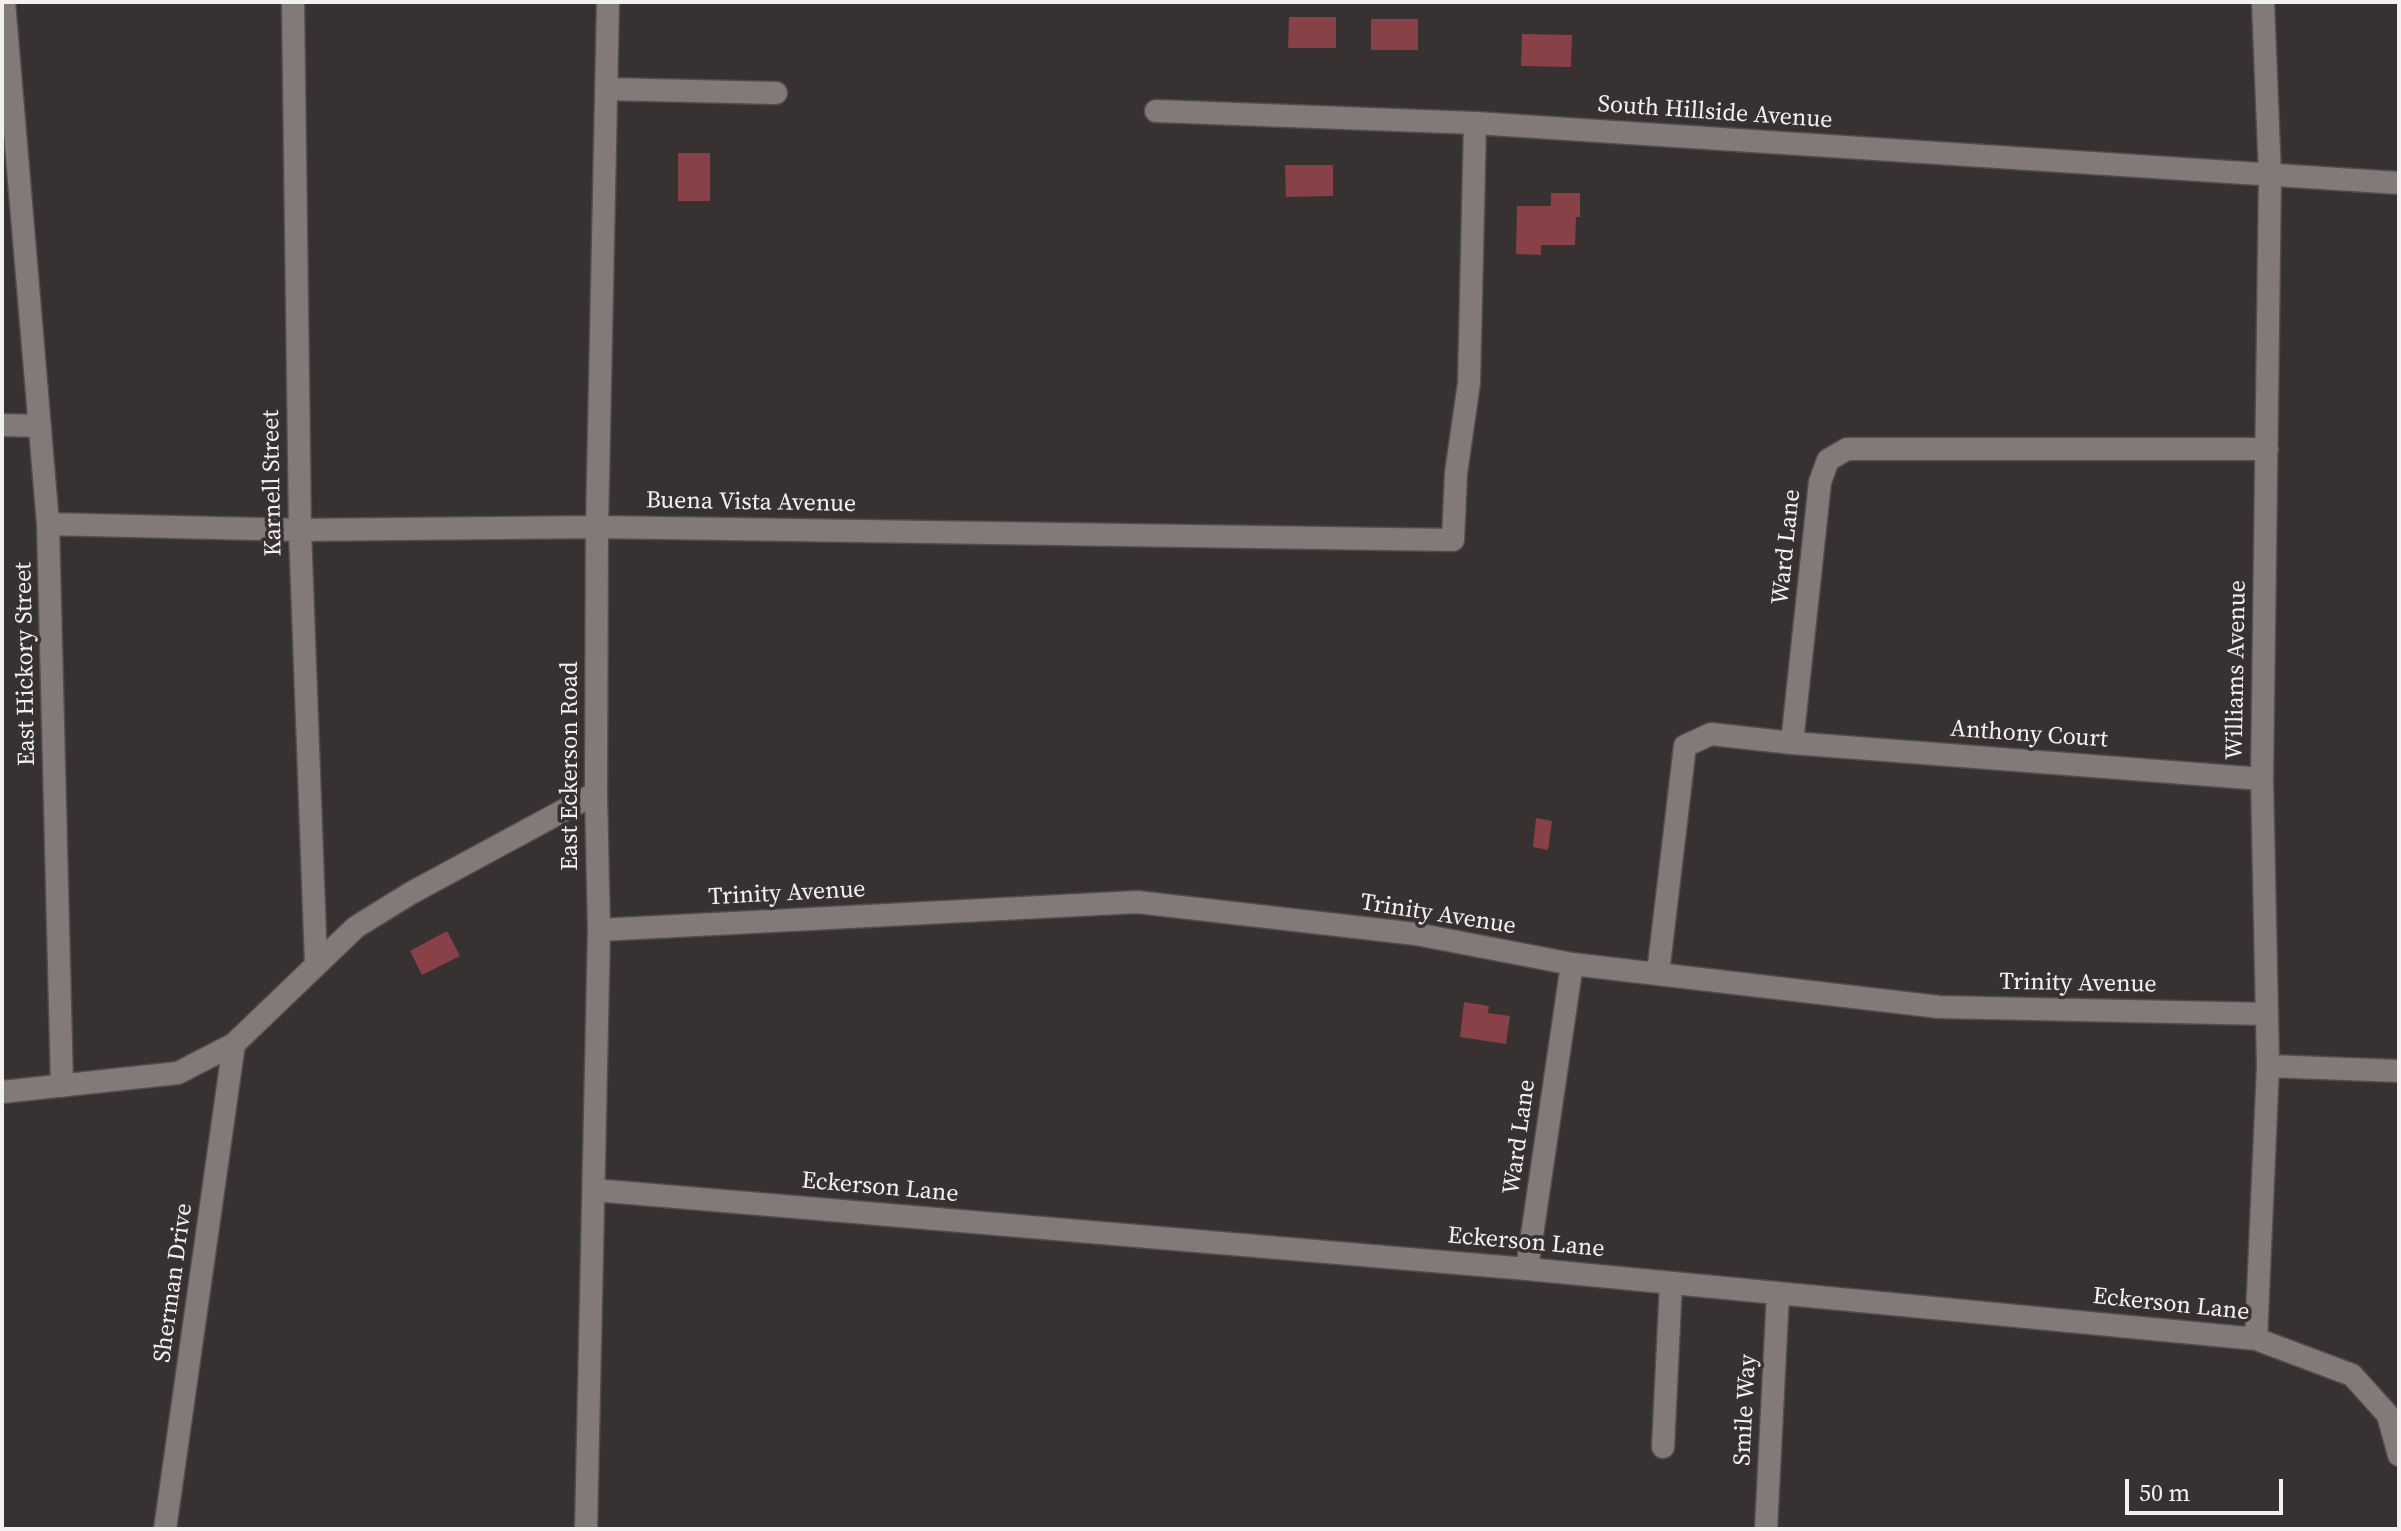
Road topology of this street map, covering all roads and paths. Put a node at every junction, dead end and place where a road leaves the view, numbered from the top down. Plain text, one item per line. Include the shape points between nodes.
1 (4, 2) edge
2 (293, 2) edge
3 (608, 2) edge
4 (2263, 2) edge
5 (607, 89) junction
6 (776, 93) dead end
7 (1156, 111) dead end
8 (1475, 123) junction
9 (2270, 176) junction
10 (2399, 183) edge
11 (2, 425) edge
12 (40, 426) junction
13 (2267, 449) junction
14 (48, 524) junction
15 (597, 527) junction
16 (300, 530) junction
17 (1792, 743) junction
18 (2262, 779) junction
19 (596, 793) junction
20 (599, 930) junction
21 (316, 963) junction
22 (1572, 964) junction
23 (1658, 973) junction
24 (2267, 1014) junction
25 (234, 1044) junction
26 (2268, 1066) junction
27 (2399, 1071) edge
28 (62, 1086) junction
29 (2, 1092) edge
30 (594, 1190) junction
31 (1527, 1269) junction
32 (1671, 1283) junction
33 (1778, 1293) junction
34 (2256, 1339) junction
35 (1663, 1447) dead end
36 (2399, 1455) edge
37 (165, 1529) edge
38 (586, 1529) edge
39 (1766, 1529) edge

1 - 12 street, East Hickory Street
2 - 16 street, Karnell Street
3 - 5 street, East Eckerson Road
4 - 9 street, Williams Avenue
5 - 6 street
5 - 15 street, East Eckerson Road
7 - 8 street, South Hillside Avenue
8 - 9 street, South Hillside Avenue
8 - 15 street, Buena Vista Avenue via 1469,383 1453,540
9 - 10 street, South Hillside Avenue
9 - 13 street, Williams Avenue
11 - 12 street
12 - 14 street, East Hickory Street
13 - 17 street, Ward Lane via 1847,449 1828,460 1820,482
13 - 18 street, Williams Avenue
14 - 16 street, Buena Vista Avenue
14 - 28 street, East Hickory Street
15 - 16 street, Buena Vista Avenue
15 - 19 street, East Eckerson Road
16 - 21 street, Karnell Street
17 - 18 street, Anthony Court
17 - 23 street via 1711,734 1685,746
18 - 24 street, Williams Avenue
19 - 20 street, East Eckerson Road
19 - 21 street via 411,893 356,927
20 - 22 street, Trinity Avenue via 1137,902 1416,934
20 - 30 street, East Eckerson Road
21 - 25 street
22 - 23 street, Trinity Avenue
22 - 31 street, Ward Lane
23 - 24 street, Trinity Avenue via 1939,1007
24 - 26 street, Williams Avenue
25 - 28 street via 178,1073
25 - 37 street, Sherman Drive
26 - 27 street
26 - 34 street, Williams Avenue
28 - 29 street
30 - 31 street, Eckerson Lane
30 - 38 street, East Eckerson Road
31 - 32 street, Eckerson Lane
32 - 33 street, Eckerson Lane
32 - 35 street
33 - 34 street, Eckerson Lane
33 - 39 street, Smile Way
34 - 36 street, Eckerson Lane via 2352,1375 2388,1415

